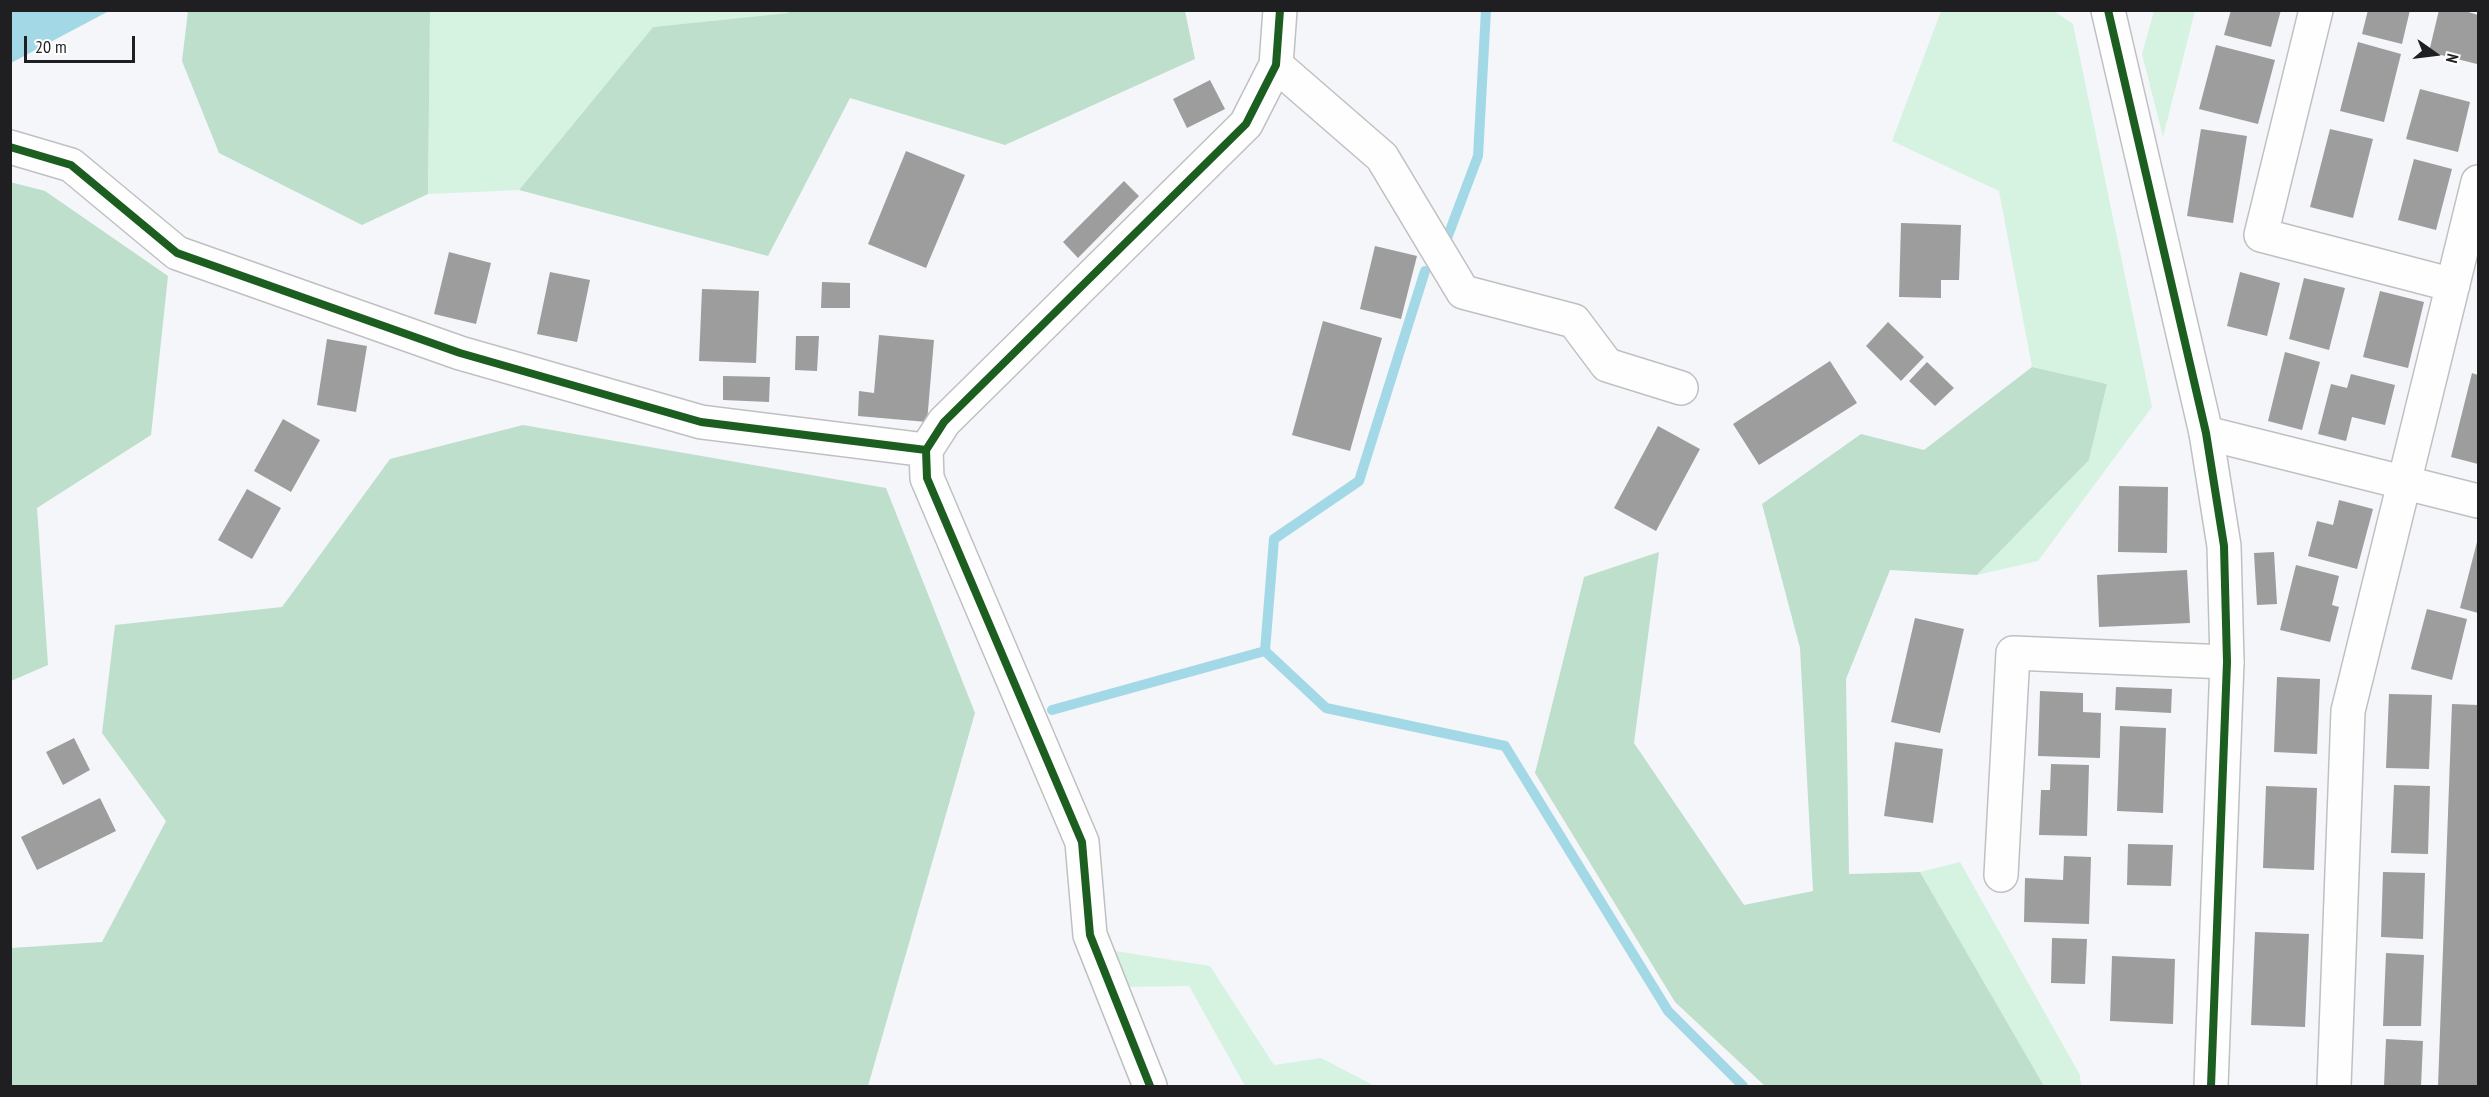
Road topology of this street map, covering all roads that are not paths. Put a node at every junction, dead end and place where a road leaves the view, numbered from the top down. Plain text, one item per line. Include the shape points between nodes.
1 (1280, 10) edge
2 (2108, 10) edge
3 (2316, 10) edge
4 (1276, 64) junction
5 (10, 147) edge
6 (2478, 182) edge
7 (2453, 285) junction
8 (1681, 388) dead end
9 (2206, 433) junction
10 (926, 450) junction
11 (2406, 482) junction
12 (2478, 501) edge
13 (2227, 662) junction
14 (2001, 875) dead end
15 (1150, 1086) edge
16 (2211, 1086) edge
17 (2334, 1086) edge

1 - 4 street
2 - 9 street
3 - 7 street via 2261,235
4 - 8 street via 1382,158 1464,292 1574,321 1607,365
4 - 10 street via 1246,124 945,422
5 - 10 street via 71,165 177,253 460,353 701,422
6 - 7 street
7 - 11 street
9 - 11 street
9 - 13 street via 2224,546
10 - 15 street via 927,478 1082,842 1090,935
11 - 12 street
11 - 17 street via 2348,711
13 - 14 street via 2013,653
13 - 16 street

